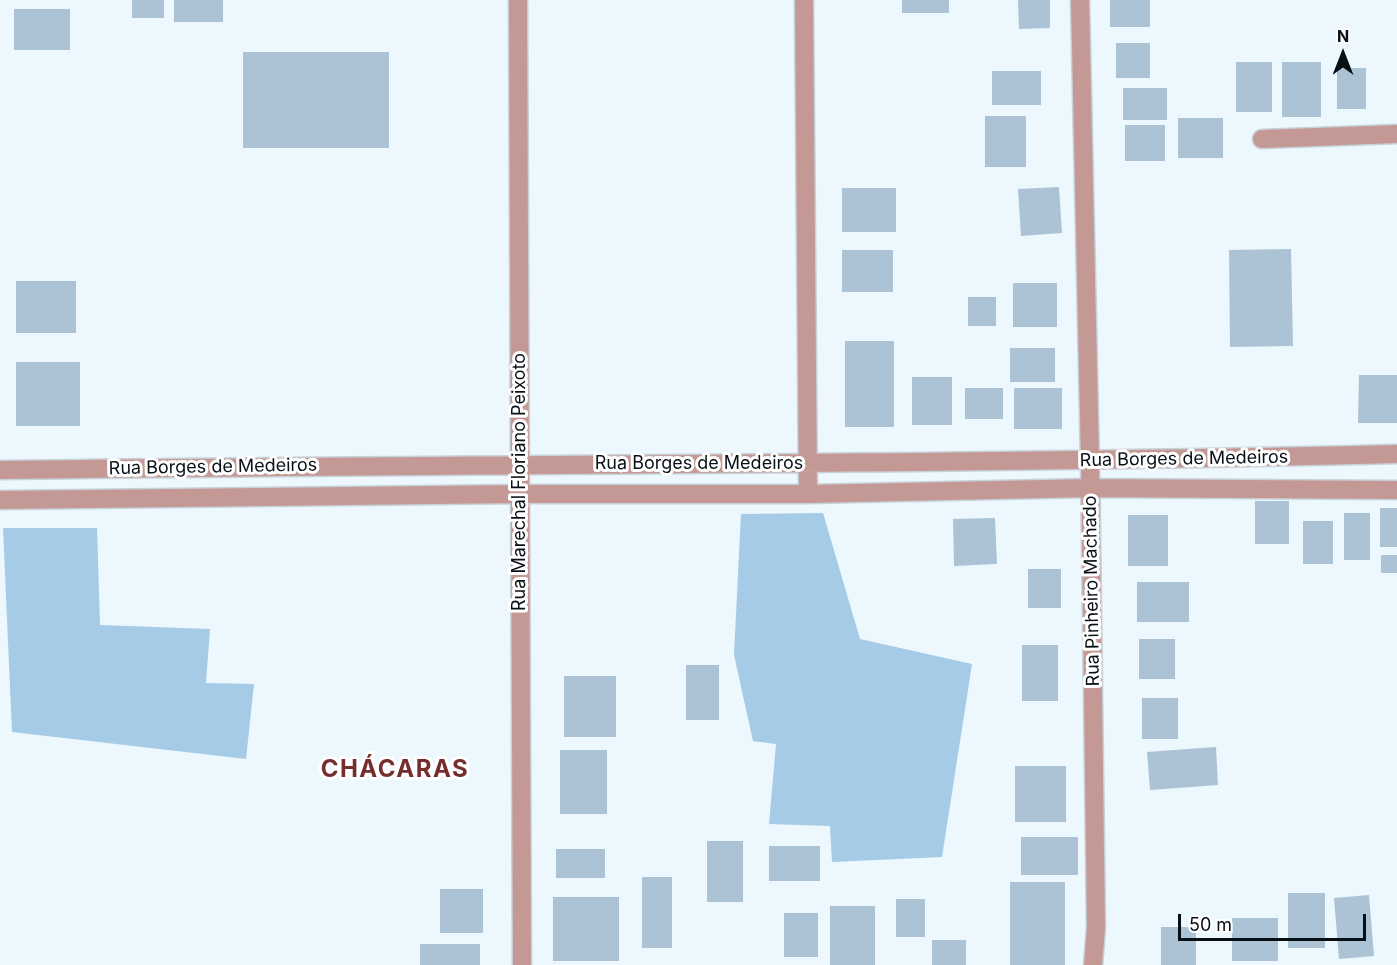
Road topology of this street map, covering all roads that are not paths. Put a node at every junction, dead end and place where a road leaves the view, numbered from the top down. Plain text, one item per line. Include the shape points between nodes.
1 (518, 0) edge
2 (804, 0) edge
3 (1080, 0) edge
4 (1397, 134) edge
5 (1262, 140) dead end
6 (1397, 454) edge
7 (1090, 461) junction
8 (807, 463) junction
9 (520, 465) junction
10 (0, 470) edge
11 (1090, 488) junction
12 (1397, 490) edge
13 (520, 494) junction
14 (808, 494) junction
15 (0, 500) edge
16 (522, 965) edge
17 (1093, 965) edge

1 - 9 street, Rua Marechal Floriano Peixoto
2 - 8 street
3 - 7 street, Rua Pinheiro Machado
4 - 5 street
6 - 7 street, Rua Borges de Medeiros
7 - 8 street, Rua Borges de Medeiros
7 - 11 street, Rua Pinheiro Machado
8 - 9 street, Rua Borges de Medeiros
8 - 14 street
9 - 10 street, Rua Borges de Medeiros
9 - 13 street, Rua Marechal Floriano Peixoto
11 - 12 street, Rua Borges de Medeiros
11 - 14 street, Rua Borges de Medeiros
11 - 17 street, Rua Pinheiro Machado via 1096,928
13 - 14 street, Rua Borges de Medeiros
13 - 15 street, Rua Borges de Medeiros
13 - 16 street, Rua Marechal Floriano Peixoto

